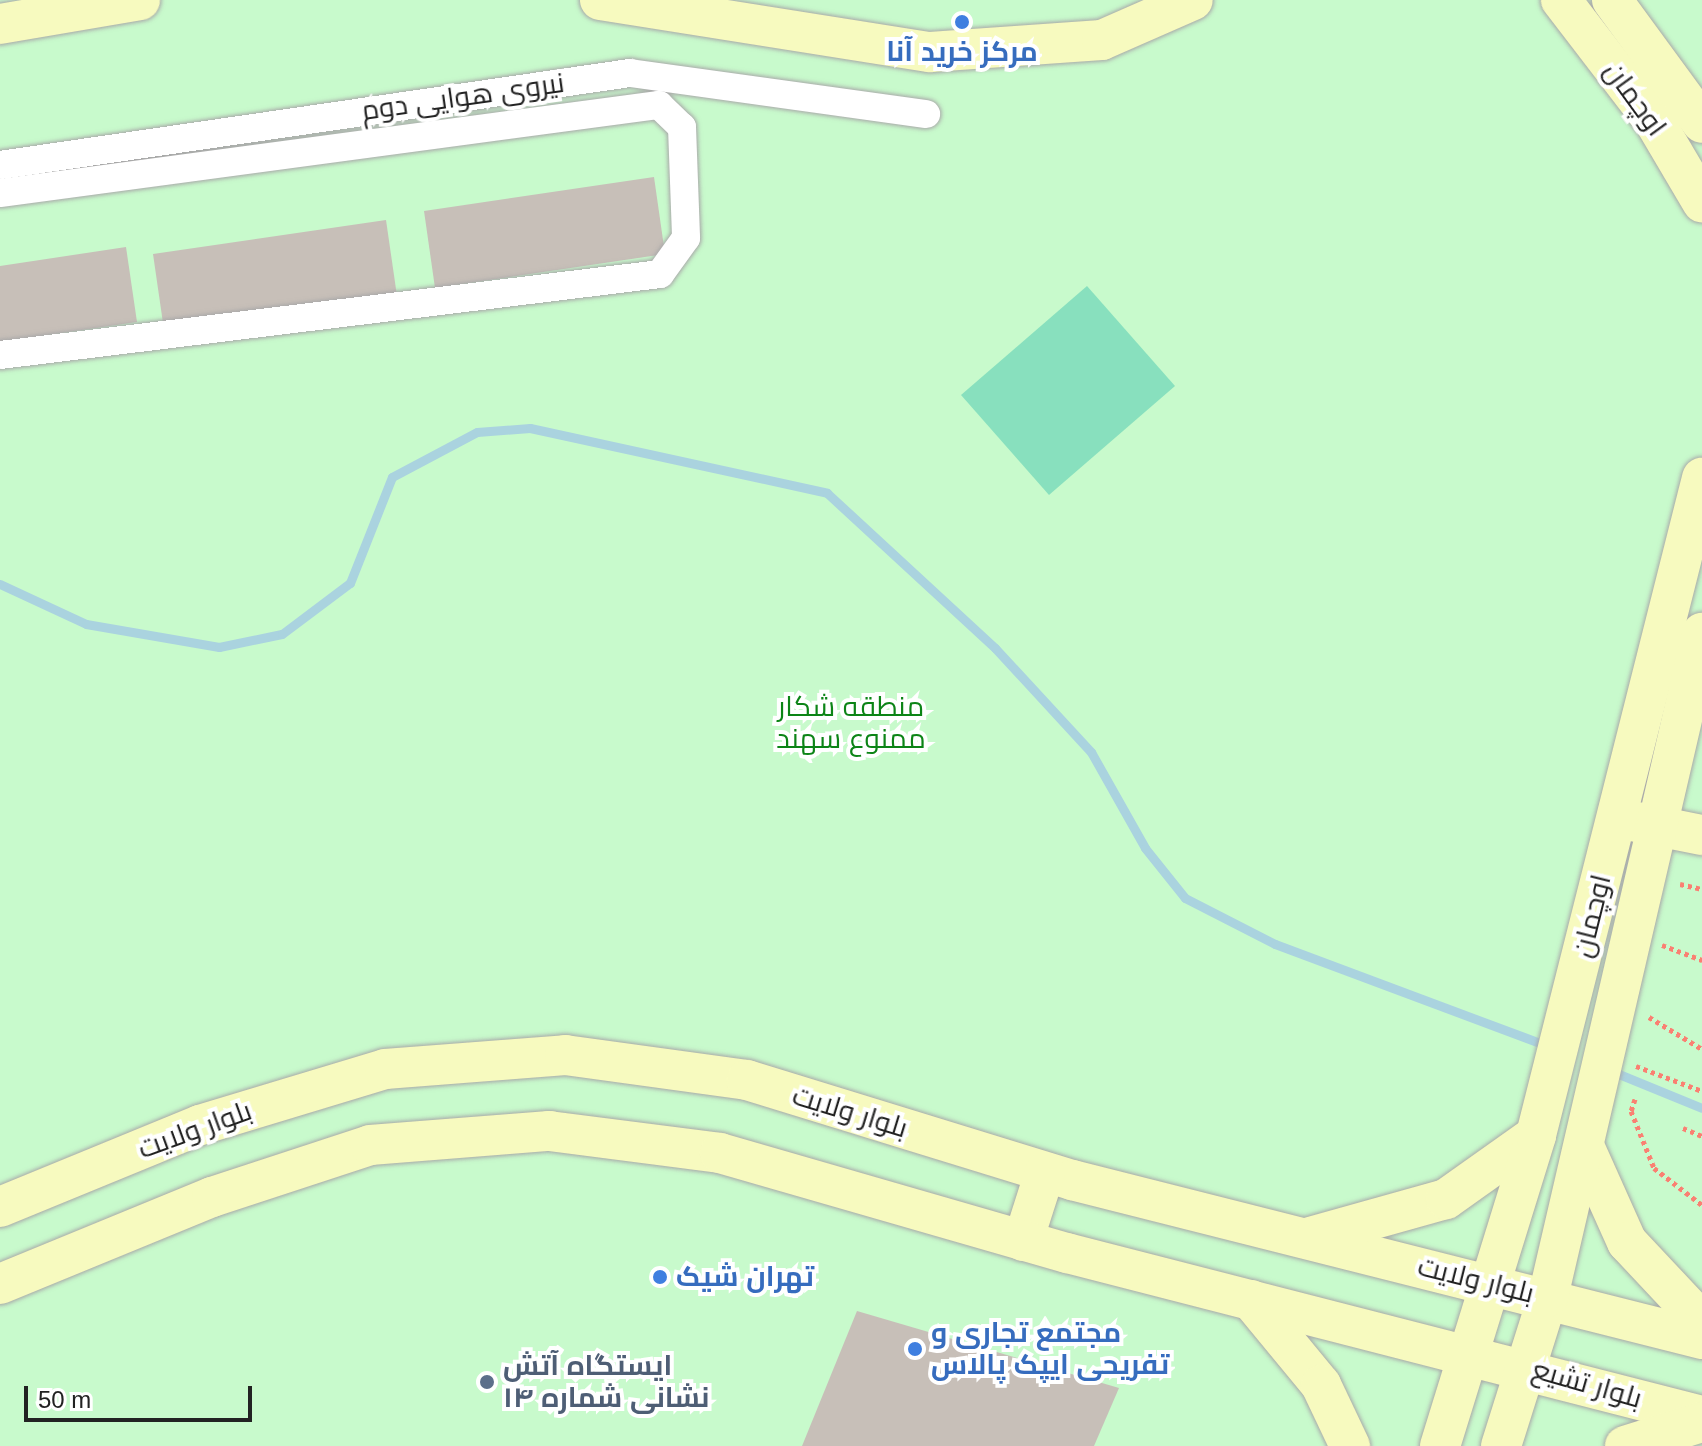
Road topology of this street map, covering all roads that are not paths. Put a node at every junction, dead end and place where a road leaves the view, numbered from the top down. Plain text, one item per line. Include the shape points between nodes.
1 (140, 0) edge
2 (600, 0) edge
3 (1193, 0) edge
4 (1561, 0) edge
5 (1612, 0) edge
6 (0, 24) edge
7 (926, 114) dead end
8 (1702, 123) edge
9 (0, 165) edge
10 (0, 193) edge
11 (1702, 202) edge
12 (0, 355) edge
13 (1702, 478) edge
14 (1702, 633) edge
15 (1617, 818) junction
16 (1656, 825) junction
17 (1702, 835) edge
18 (1540, 1119) junction
19 (1584, 1146) junction
20 (1045, 1172) junction
21 (0, 1207) edge
22 (1307, 1238) junction
23 (1023, 1241) junction
24 (0, 1284) edge
25 (1492, 1284) junction
26 (1548, 1297) junction
27 (1251, 1300) junction
28 (1702, 1322) edge
29 (1702, 1339) edge
30 (1472, 1352) junction
31 (1528, 1366) junction
32 (1702, 1419) edge
33 (1350, 1446) edge
34 (1440, 1446) edge
35 (1501, 1446) edge
36 (1625, 1446) edge

1 - 6 main road
2 - 3 main road via 930,52 1102,40
4 - 11 main road, اوچمان via 1656,124
5 - 8 main road, اوچمان
7 - 9 street, نیروی هوایی دوم via 630,73
10 - 12 street via 659,105 682,127 686,238 660,274
13 - 15 main road, اوچمان
14 - 16 main road, اوچمان
15 - 16 main road
15 - 18 main road, اوچمان
16 - 17 main road
16 - 19 main road, اوچمان
18 - 22 main road via 1446,1199
18 - 25 main road, اوچمان
19 - 26 main road, اوچمان
19 - 28 main road via 1627,1242
20 - 21 main road, بلوار ولایت via 747,1080 565,1055 385,1069 200,1125
20 - 22 main road, بلوار ولایت
20 - 23 main road
22 - 25 main road, بلوار ولایت
23 - 24 main road via 720,1153 549,1131 370,1145 212,1197
23 - 27 main road
25 - 26 main road, بلوار ولایت
25 - 30 main road, اوچمان
26 - 29 main road, بلوار ولایت
26 - 31 main road, اوچمان
27 - 30 main road
27 - 33 main road via 1321,1385
30 - 31 main road, بلوار تشیع
30 - 34 main road, اوچمان
31 - 32 main road, بلوار تشیع
31 - 35 main road, اوچمان
32 - 36 main road

